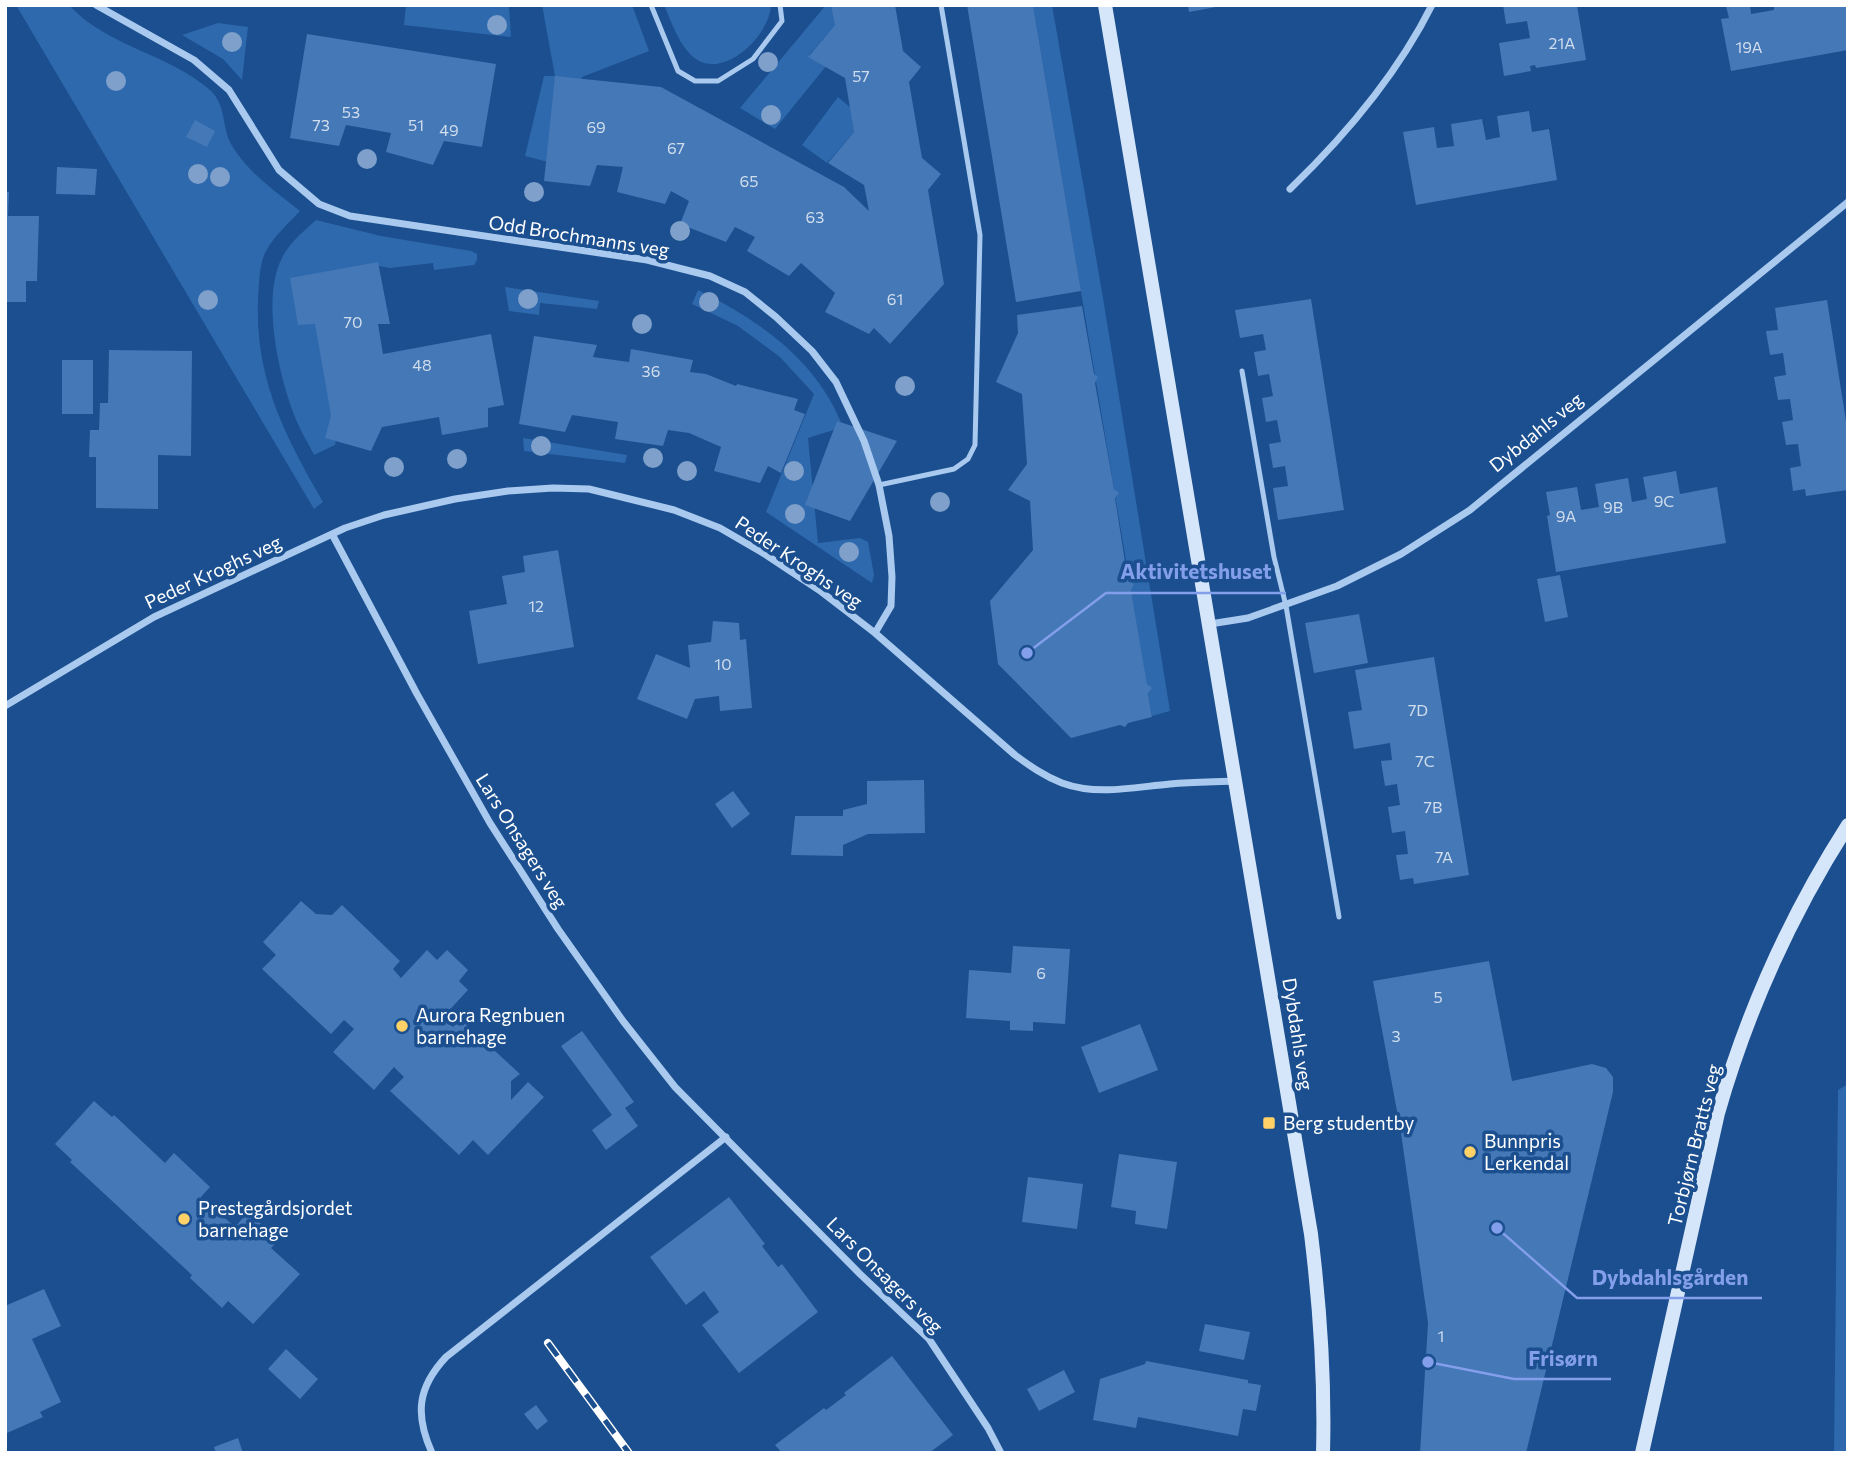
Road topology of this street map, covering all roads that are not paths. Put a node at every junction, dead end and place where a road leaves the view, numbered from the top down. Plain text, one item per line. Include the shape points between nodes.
1 (96, 5) edge
2 (651, 5) edge
3 (780, 5) edge
4 (941, 5) edge
5 (1105, 5) edge
6 (1432, 5) edge
7 (1290, 189) dead end
8 (1848, 202) edge
9 (1242, 371) dead end
10 (878, 485) junction
11 (332, 534) junction
12 (1286, 606) junction
13 (1210, 624) junction
14 (875, 632) junction
15 (5, 706) edge
16 (1237, 781) junction
17 (1848, 825) edge
18 (1339, 917) dead end
19 (726, 1137) junction
20 (432, 1453) edge
21 (1001, 1453) edge
22 (1323, 1453) edge
23 (1642, 1453) edge

1 - 10 street, Odd Brochmanns veg via 194,60 229,90 279,170 319,204 350,216 647,260 710,276 746,292 812,351 836,382 864,441
2 - 3 lane via 678,71 695,80 718,80 753,59 782,20
4 - 10 lane via 980,235 975,445 968,459 954,469
5 - 13 main road, Dybdahls veg
6 - 7 street via 1383,86 1334,147
8 - 12 street, Dybdahls veg via 1471,510 1401,554
9 - 12 lane
10 - 14 street, Odd Brochmanns veg via 892,577 891,606
11 - 14 street, Peder Kroghs veg via 384,515 455,499 508,491 589,489 674,510 720,528 819,590
11 - 15 street, Peder Kroghs veg via 154,617
11 - 19 street, Lars Onsagers veg via 490,823 558,929 675,1087
12 - 13 street, Dybdahls veg
12 - 18 lane
13 - 16 main road, Dybdahls veg
14 - 16 street, Peder Kroghs veg via 1015,755 1063,783 1118,790
16 - 22 main road, Dybdahls veg via 1311,1234 1321,1316
17 - 23 main road, Torbjørn Bratts veg via 1792,923 1728,1076
19 - 20 street via 435,1368 420,1413
19 - 21 street, Lars Onsagers veg via 929,1339

